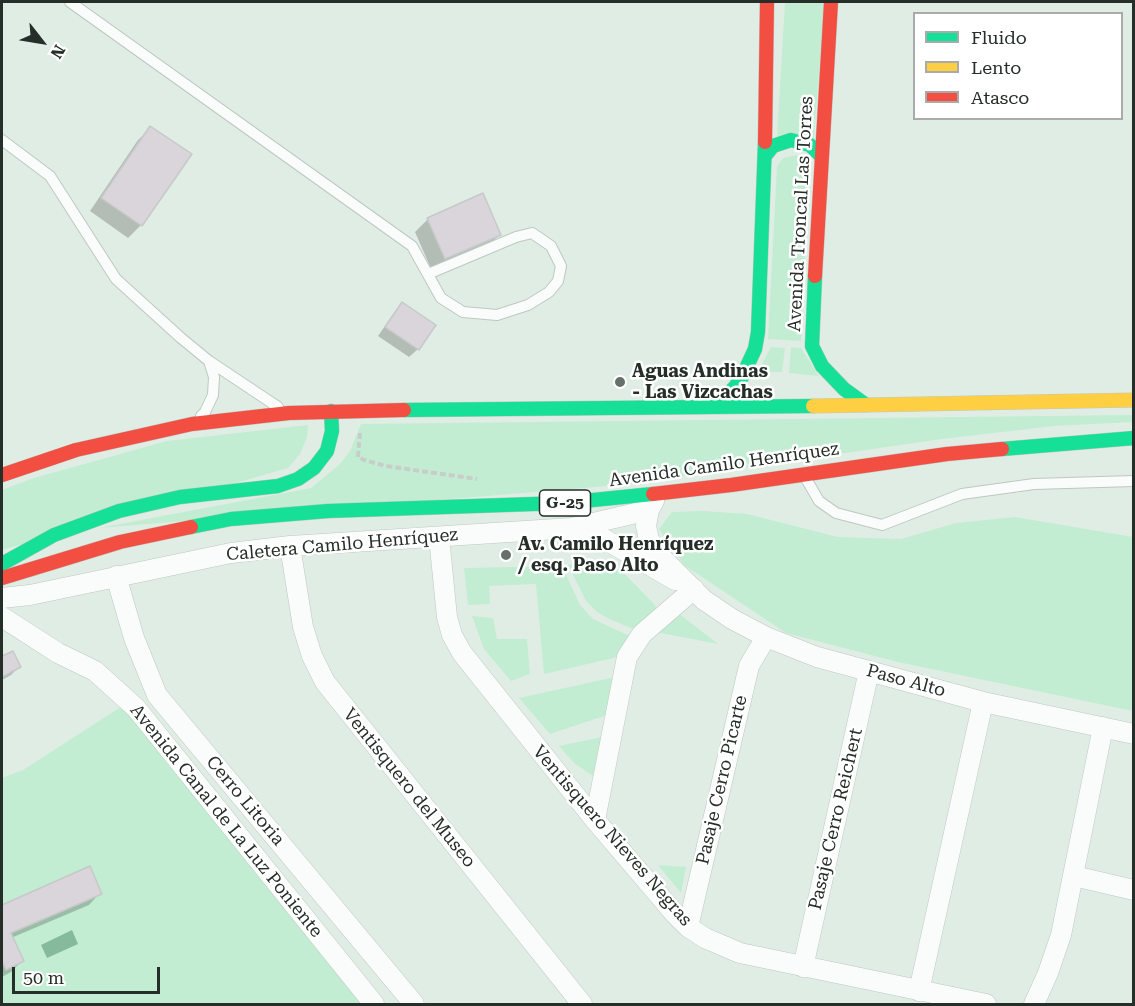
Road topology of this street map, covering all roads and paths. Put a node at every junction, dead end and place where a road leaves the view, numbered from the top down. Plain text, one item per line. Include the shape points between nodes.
1 (70, 2) edge
2 (767, 2) edge
3 (831, 2) edge
4 (2, 140) edge
5 (765, 156) junction
6 (821, 156) junction
7 (428, 274) junction
8 (209, 361) junction
9 (1134, 400) edge
10 (866, 405) junction
11 (713, 407) junction
12 (332, 411) junction
13 (288, 413) junction
14 (192, 424) junction
15 (1134, 438) edge
16 (803, 474) junction
17 (2, 475) edge
18 (1134, 481) edge
19 (653, 502) junction
20 (544, 530) junction
21 (439, 537) junction
22 (290, 546) junction
23 (2, 565) edge
24 (116, 576) junction
25 (2, 579) edge
26 (694, 590) junction
27 (2, 598) edge
28 (2, 617) edge
29 (766, 637) junction
30 (868, 671) junction
31 (983, 702) junction
32 (1103, 727) junction
33 (1134, 734) edge
34 (595, 820) junction
35 (1074, 876) junction
36 (1134, 890) edge
37 (688, 927) junction
38 (803, 966) junction
39 (919, 991) junction
40 (374, 1005) edge
41 (414, 1005) edge
42 (582, 1005) edge
43 (986, 1005) edge
44 (1034, 1005) edge

1 - 7 lane via 412,246
2 - 5 main road, Avenida Troncal Las Torres
3 - 6 main road, Avenida Troncal Las Torres
4 - 8 lane via 50,176 116,279
5 - 6 main road via 773,146 791,140 810,145
5 - 11 main road, Avenida Troncal Las Torres via 755,349 738,383
6 - 10 main road, Avenida Troncal Las Torres via 812,346 829,375
7 - 7 lane via 441,298 463,312 497,315 528,305 549,292 558,281 561,266 551,246 532,233
8 - 13 lane
8 - 14 lane via 213,395
9 - 10 main road
10 - 11 main road
11 - 12 main road
12 - 13 main road
12 - 23 main road via 327,451 314,468 298,479 278,486 180,497 119,511 54,535
13 - 14 main road
14 - 17 main road via 76,450
15 - 16 main road, Avenida Camilo Henríquez / G-25 via 947,454
16 - 18 lane via 819,501 836,513 882,525 962,494 1034,484
16 - 19 main road, Avenida Camilo Henríquez / G-25
19 - 20 street, Caletera Camilo Henríquez via 572,528
19 - 25 main road, Avenida Camilo Henríquez / G-25 via 289,513 231,519 120,542
19 - 26 street, Paso Alto via 646,526 649,540
20 - 21 street, Caletera Camilo Henríquez
20 - 26 street, Paso Alto via 599,536
21 - 22 street, Caletera Camilo Henríquez
21 - 34 street, Ventisquero Nieves Negras via 452,635 484,682
22 - 24 street, Caletera Camilo Henríquez via 231,553
22 - 42 street, Ventisquero del Museo via 303,627 325,682
24 - 27 street, Caletera Camilo Henríquez
24 - 41 street, Cerro Litoria via 134,639 157,695
26 - 29 street, Paso Alto via 716,609
26 - 34 street via 642,634 627,657
28 - 40 street, Avenida Canal de La Luz Poniente via 58,653 95,671 136,708
29 - 30 street, Paso Alto via 795,650
29 - 37 street, Pasaje Cerro Picarte via 749,666
30 - 31 street, Paso Alto
30 - 38 street, Pasaje Cerro Reichert
31 - 32 street, Paso Alto
31 - 39 street
32 - 33 street, Paso Alto
32 - 35 street
34 - 37 street, Ventisquero Nieves Negras
35 - 36 street
35 - 44 street via 1062,935
37 - 38 street, Ventisquero Nieves Negras via 740,953
38 - 39 street, Ventisquero Nieves Negras
39 - 43 street, Ventisquero Nieves Negras

